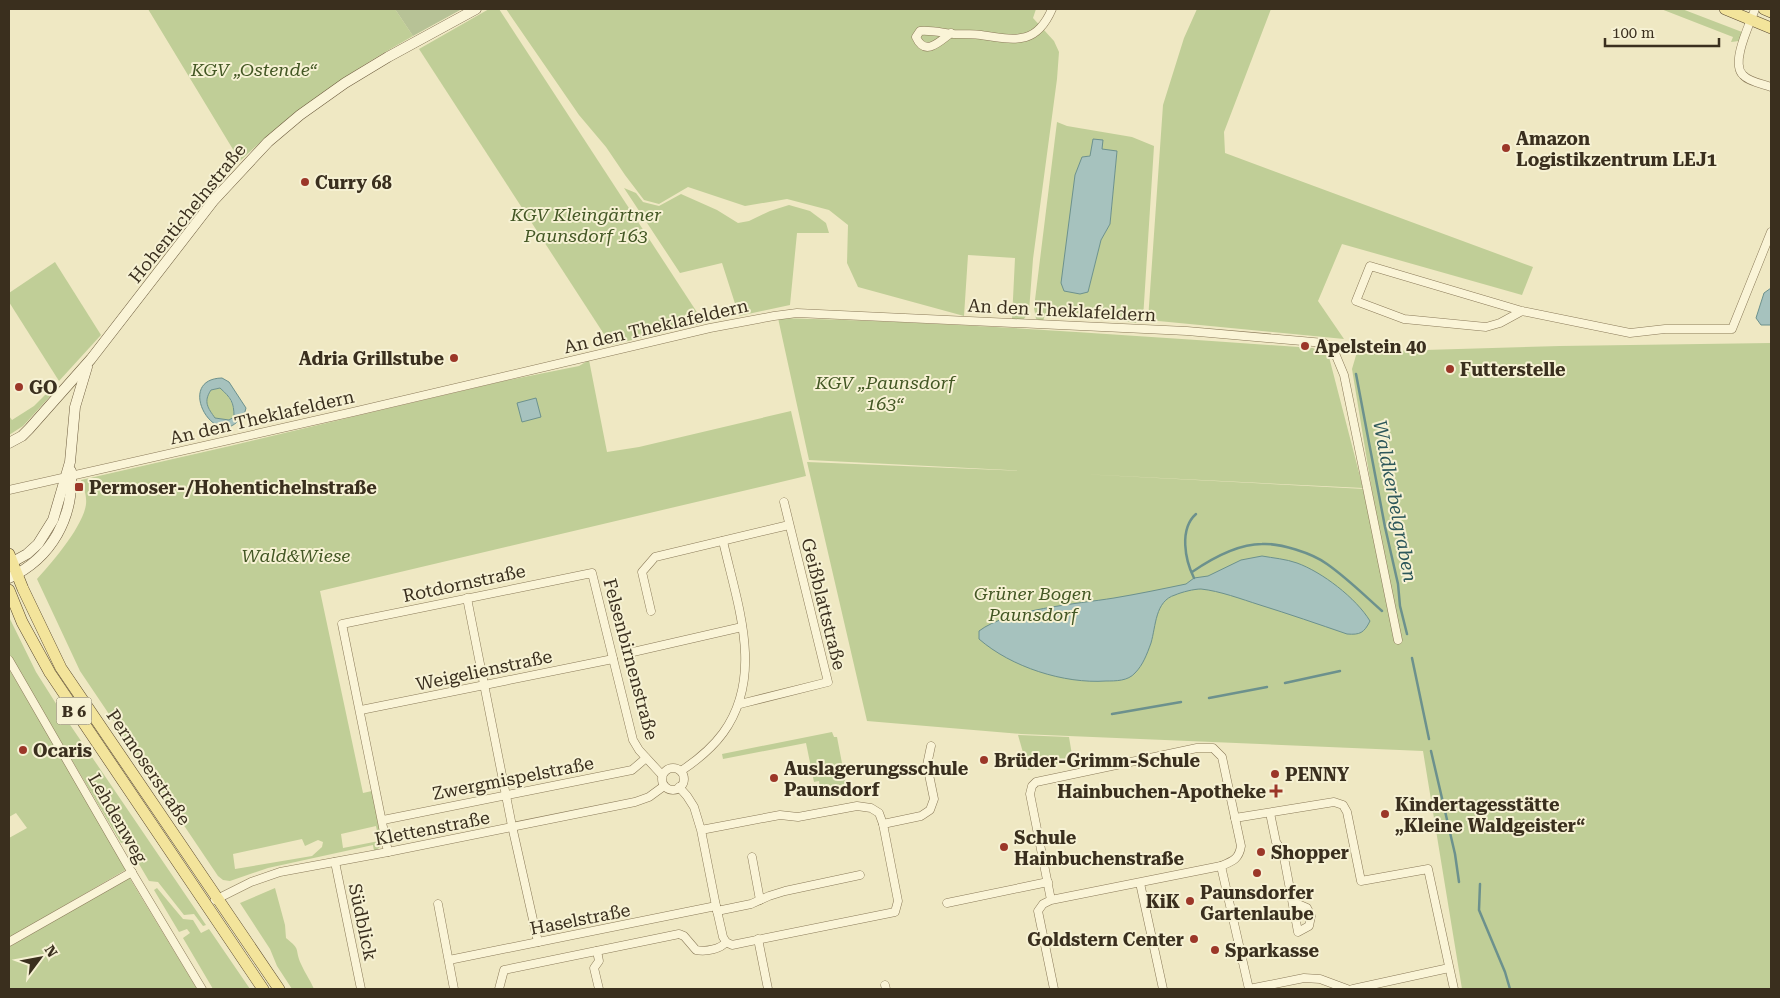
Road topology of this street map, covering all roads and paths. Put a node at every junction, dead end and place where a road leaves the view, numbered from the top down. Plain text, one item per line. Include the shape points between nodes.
1 (476, 9) edge
2 (1052, 9) edge
3 (1725, 9) edge
4 (1764, 9) edge
5 (1771, 12) edge
6 (1753, 14) edge
7 (1771, 28) edge
8 (952, 33) dead end
9 (1771, 88) edge
10 (1771, 232) edge
11 (1522, 311) junction
12 (91, 359) junction
13 (9, 443) edge
14 (68, 477) junction
15 (9, 490) edge
16 (784, 502) dead end
17 (789, 525) junction
18 (723, 541) junction
19 (10, 560) edge
20 (592, 573) joint
21 (13, 576) edge
22 (9, 590) edge
23 (467, 598) junction
24 (651, 611) dead end
25 (742, 627) junction
26 (1398, 640) dead end
27 (633, 652) dead end
28 (612, 659) junction
29 (9, 660) edge
30 (484, 685) junction
31 (740, 704) junction
32 (361, 710) junction
33 (931, 746) dead end
34 (646, 758) junction
35 (680, 771) junction
36 (662, 775) junction
37 (664, 786) junction
38 (679, 787) junction
39 (506, 795) junction
40 (1270, 813) junction
41 (1235, 818) junction
42 (382, 820) junction
43 (883, 824) junction
44 (512, 826) junction
45 (701, 830) junction
46 (388, 852) junction
47 (752, 857) dead end
48 (335, 862) junction
49 (1222, 866) junction
50 (132, 872) junction
51 (860, 875) dead end
52 (1048, 882) junction
53 (1140, 883) junction
54 (218, 899) junction
55 (760, 900) junction
56 (1051, 900) junction
57 (1293, 902) dead end
58 (948, 903) dead end
59 (438, 904) dead end
60 (208, 906) junction
61 (716, 909) junction
62 (758, 939) junction
63 (9, 942) edge
64 (538, 942) junction
65 (726, 942) junction
66 (597, 951) junction
67 (449, 960) junction
68 (1449, 968) junction
69 (202, 989) edge
70 (263, 989) edge
71 (279, 989) edge
72 (362, 989) edge
73 (454, 989) edge
74 (499, 989) edge
75 (599, 989) edge
76 (768, 989) edge
77 (1054, 989) edge
78 (1162, 989) edge
79 (1249, 989) edge
80 (1346, 989) edge
81 (1353, 989) edge
82 (1454, 989) edge

1 - 12 main road, Hohentichelnstraße via 345,83 268,142 214,200
2 - 8 street via 1041,27 1017,40
3 - 6 main road
4 - 5 main road
6 - 7 main road
6 - 9 street via 1741,47 1739,70 1747,78
10 - 11 street via 1732,329 1665,329 1630,333
11 - 11 street via 1486,327 1404,319 1356,302 1370,266
12 - 13 main road, Hohentichelnstraße via 29,429
12 - 14 main road, Hohentichelnstraße via 75,407
14 - 15 street, An den Theklafeldern
14 - 19 main road, Hohentichelnstraße via 47,532 32,549
14 - 21 main road, Hohentichelnstraße via 72,486 69,506 54,541 31,565
14 - 26 street, An den Theklafeldern via 710,328 774,316 797,314 1031,323 1188,331 1324,343 1334,351 1344,375
16 - 17 street, Geißblattstraße
17 - 18 street
17 - 31 street, Geißblattstraße via 828,682
18 - 24 street via 655,558 642,572
18 - 25 street
19 - 21 main road, Permoserstraße / B 6
20 - 23 street, Rotdornstraße
20 - 28 street, Felsenbirnenstraße
21 - 54 main road, Permoserstraße / B 6 via 23,589 61,668
22 - 60 main road, Permoserstraße / B 6 via 50,673
23 - 30 street
23 - 32 street, Rotdornstraße via 342,624
25 - 27 street
25 - 31 street via 747,664
28 - 30 street, Weigelienstraße
28 - 34 street, Felsenbirnenstraße via 633,740
29 - 50 street, Lehdenweg
30 - 32 street, Weigelienstraße
30 - 39 street
31 - 35 street via 723,734
32 - 42 street
33 - 43 street via 928,765 934,798 930,810 920,816
34 - 36 street, Felsenbirnenstraße
34 - 39 street, Zwergmispelstraße via 632,770
35 - 36 street via 671,768
35 - 38 street via 683,782
36 - 37 street
37 - 38 street via 671,789
37 - 44 street, Klettenstraße via 635,802
38 - 45 street via 694,807
39 - 42 street, Zwergmispelstraße
39 - 44 street
40 - 41 street
40 - 57 street via 1276,842 1283,852
40 - 68 street via 1334,802 1343,805 1361,881 1428,869
41 - 49 street via 1240,854 1236,860
41 - 52 street via 1222,757 1213,748 1197,748 1036,782 1030,794
42 - 46 street
43 - 45 street via 879,813 857,806 798,817 780,814
43 - 62 street via 898,902 895,912
44 - 46 street, Klettenstraße
44 - 64 street
45 - 61 street
46 - 48 street, Klettenstraße
47 - 55 street
48 - 54 street, Klettenstraße via 263,877
48 - 72 street, Südblick
49 - 53 street
49 - 79 street
50 - 63 street
50 - 69 street, Lehdenweg
51 - 55 street, Haselstraße via 784,891
52 - 56 street
52 - 58 street
53 - 56 street
53 - 78 street
54 - 60 street, Klettenstraße
54 - 71 main road, Permoserstraße / B 6
55 - 61 street, Haselstraße
56 - 77 street via 1038,911
59 - 67 street
60 - 70 main road, Permoserstraße / B 6
61 - 64 street, Haselstraße
61 - 65 street
62 - 65 street via 732,945
62 - 76 street
64 - 67 street, Haselstraße
65 - 66 street, Haselstraße via 723,946 696,950 679,934
66 - 74 street, Haselstraße via 504,970
66 - 75 street via 599,961 594,968
67 - 73 street
68 - 81 street
68 - 82 street
79 - 80 street via 1304,978 1320,979

